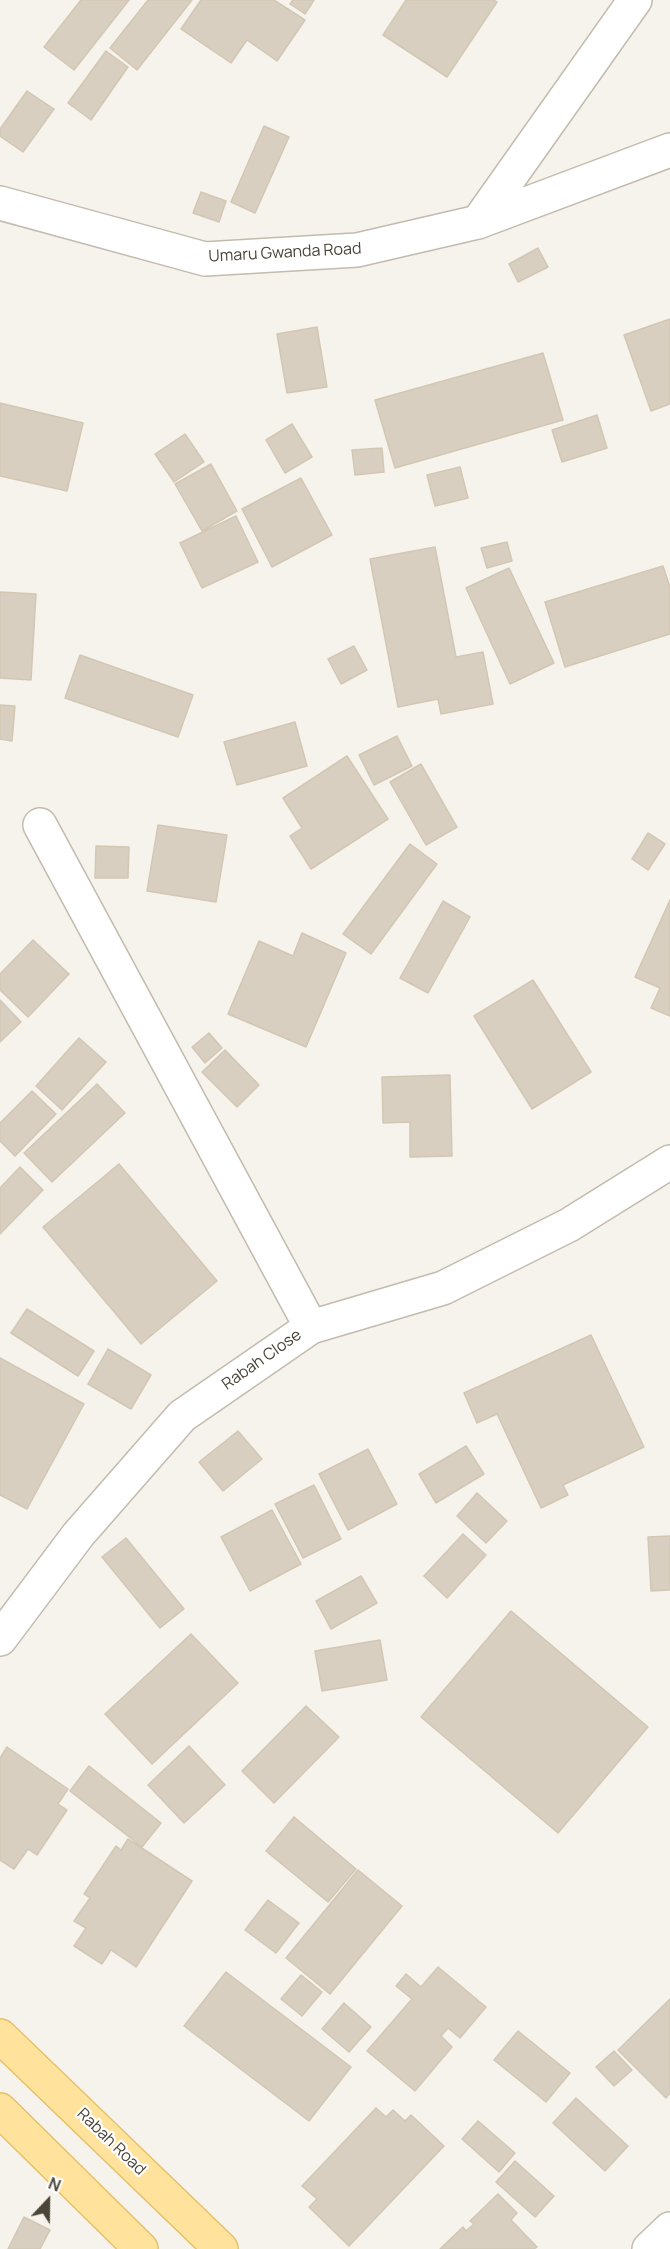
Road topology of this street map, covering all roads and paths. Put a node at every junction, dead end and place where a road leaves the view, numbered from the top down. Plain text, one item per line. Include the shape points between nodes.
1 (635, 0) edge
2 (670, 150) edge
3 (0, 203) edge
4 (478, 222) junction
5 (40, 825) dead end
6 (670, 1162) edge
7 (311, 1327) junction
8 (0, 1639) edge
9 (0, 2036) edge
10 (0, 2110) edge
11 (670, 2229) edge
12 (141, 2249) edge
13 (221, 2249) edge
14 (650, 2249) edge

1 - 4 street
2 - 4 street, Umaru Gwanda Road
3 - 4 street, Umaru Gwanda Road via 205,259 357,250
5 - 7 street
6 - 7 street, Rabah Close via 569,1225 443,1288
7 - 8 street, Rabah Close via 182,1416 78,1535
9 - 13 main road, Rabah Road
10 - 12 main road
11 - 14 street

